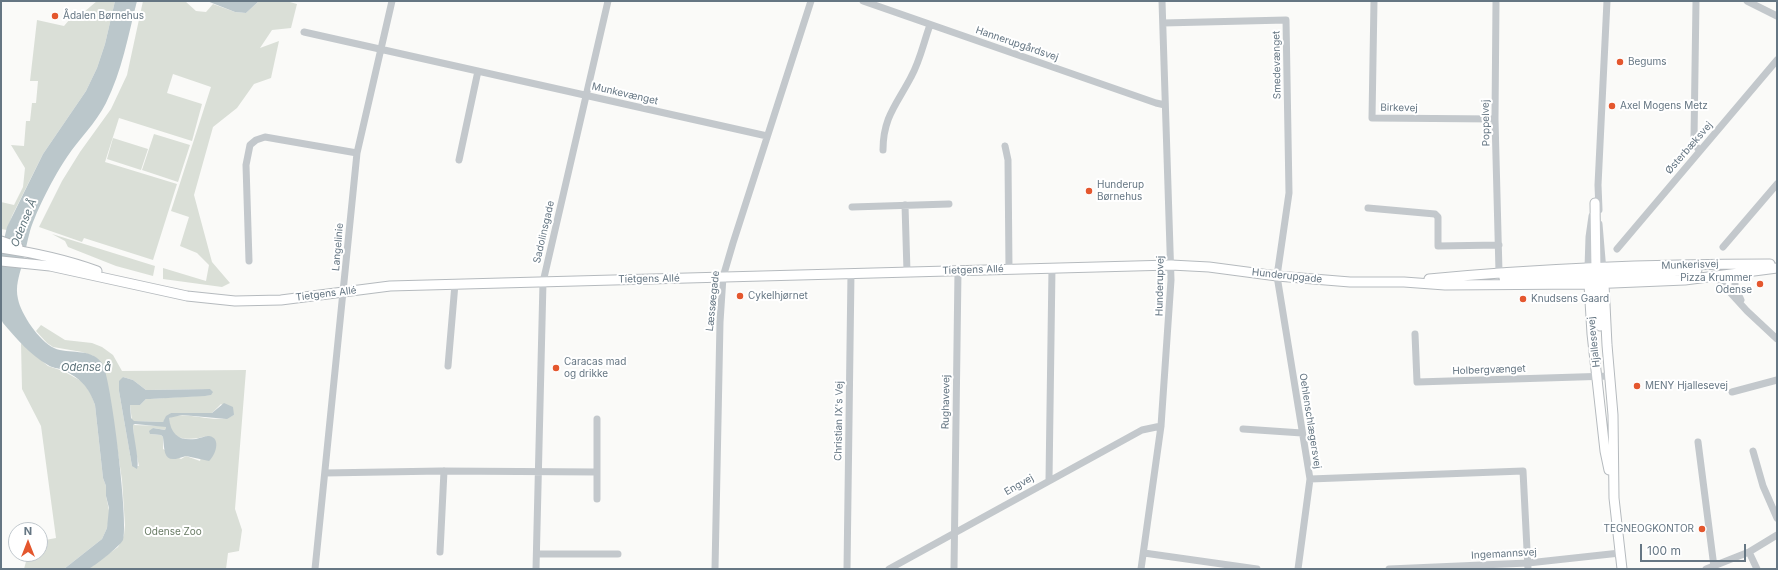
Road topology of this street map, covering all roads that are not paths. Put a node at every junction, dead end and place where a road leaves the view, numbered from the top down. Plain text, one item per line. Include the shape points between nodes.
1 (392, 1) edge
2 (608, 1) edge
3 (811, 1) edge
4 (863, 1) edge
5 (1162, 1) edge
6 (1374, 1) edge
7 (1496, 1) edge
8 (1607, 1) edge
9 (1696, 1) edge
10 (1747, 1) edge
11 (1777, 16) edge
12 (1163, 23) junction
13 (930, 24) junction
14 (304, 32) dead end
15 (380, 49) junction
16 (1777, 60) edge
17 (478, 72) junction
18 (587, 96) junction
19 (1165, 105) junction
20 (1495, 120) junction
21 (767, 136) junction
22 (1006, 146) dead end
23 (883, 150) dead end
24 (1700, 151) junction
25 (357, 153) junction
26 (459, 160) dead end
27 (1288, 161) joint
28 (1777, 184) edge
29 (1598, 186) junction
30 (1595, 203) joint
31 (949, 204) dead end
32 (905, 205) junction
33 (852, 207) dead end
34 (1368, 208) dead end
35 (1, 241) edge
36 (1499, 245) junction
37 (1723, 247) dead end
38 (1, 248) edge
39 (1617, 249) dead end
40 (33, 252) junction
41 (1, 255) edge
42 (1, 261) edge
43 (249, 261) dead end
44 (1777, 264) edge
45 (1171, 265) junction
46 (1052, 268) junction
47 (1777, 268) edge
48 (1009, 269) junction
49 (958, 271) junction
50 (907, 272) junction
51 (1499, 272) junction
52 (851, 273) junction
53 (1735, 274) junction
54 (1277, 276) junction
55 (1596, 276) junction
56 (724, 277) junction
57 (1716, 277) junction
58 (543, 282) junction
59 (1404, 282) junction
60 (130, 283) junction
61 (455, 284) junction
62 (344, 291) junction
63 (1747, 311) junction
64 (1415, 334) dead end
65 (1777, 339) edge
66 (448, 366) dead end
67 (1609, 372) junction
68 (1597, 377) junction
69 (1777, 380) edge
70 (1732, 392) dead end
71 (597, 419) dead end
72 (1161, 426) junction
73 (1243, 429) dead end
74 (1302, 433) junction
75 (1698, 442) dead end
76 (1753, 451) dead end
77 (444, 471) junction
78 (597, 472) junction
79 (325, 473) junction
80 (538, 473) junction
81 (1310, 478) junction
82 (1049, 480) junction
83 (1614, 498) junction
84 (597, 499) dead end
85 (1777, 518) edge
86 (954, 534) junction
87 (1777, 535) edge
88 (440, 552) dead end
89 (1749, 552) junction
90 (1144, 553) junction
91 (1620, 553) junction
92 (537, 554) junction
93 (618, 554) dead end
94 (1528, 566) edge
95 (1714, 567) junction
96 (1449, 568) edge
97 (315, 569) edge
98 (536, 569) edge
99 (715, 569) edge
100 (847, 569) edge
101 (889, 569) edge
102 (954, 569) edge
103 (1141, 569) edge
104 (1257, 569) edge
105 (1298, 569) edge
106 (1389, 569) edge
107 (1622, 569) edge
108 (1706, 569) edge
109 (1757, 569) edge

1 - 15 street, Langelinie
2 - 18 street, Sadolinsgade
3 - 21 street, Læssøegade
4 - 13 street, Hannerupgårdsvej
5 - 12 street, Hunderupvej
6 - 20 street, Birkevej via 1372,118
7 - 20 street, Poppelvej
8 - 29 street, Hjallesevej
9 - 24 street via 1694,138 1695,146
10 - 11 street
12 - 19 street, Hunderupvej
12 - 27 street, Smedevænget via 1286,20
13 - 19 street, Hannerupgårdsvej
13 - 23 street via 912,75 888,116 883,133
14 - 15 street, Munkevænget
15 - 17 street, Munkevænget
15 - 25 street, Langelinie
16 - 24 street, Østerbæksvej
17 - 18 street, Munkevænget
17 - 26 street
18 - 21 street, Munkevænget
18 - 58 street, Sadolinsgade
19 - 45 street, Hunderupvej
20 - 36 street, Poppelvej
21 - 56 street, Læssøegade
22 - 48 street
24 - 39 street, Østerbæksvej
25 - 43 street via 265,137 253,142 246,165
25 - 62 street, Langelinie
27 - 54 street, Oehlenschlægersvej via 1289,193
28 - 37 street
29 - 30 street, Hjallesevej
29 - 55 street, Hjallesevej
30 - 55 main road
31 - 32 street
32 - 33 street
32 - 50 street
34 - 36 street via 1435,214 1438,217 1438,246
35 - 40 main road
36 - 51 street, Poppelvej
38 - 40 main road, Tietgens Allé
40 - 41 main road via 22,256
40 - 60 main road, Tietgens Allé via 64,259
42 - 60 main road, Tietgens Allé via 31,263
44 - 55 main road, Munkerisvej via 1713,264
45 - 46 main road, Tietgens Allé
45 - 54 main road, Hunderupgade
45 - 72 street, Hunderupvej
46 - 48 main road, Tietgens Allé
46 - 82 street
47 - 53 main road, Munkerisvej
48 - 49 main road, Tietgens Allé
49 - 50 main road, Tietgens Allé
49 - 86 street, Rughavevej
50 - 52 main road, Tietgens Allé
51 - 55 main road, Hunderupgade
51 - 59 main road, Hunderupgade
52 - 56 main road, Tietgens Allé
52 - 100 street, Christian IX's Vej
53 - 57 main road, Munkerisvej
53 - 63 street via 1736,291
54 - 59 main road, Hunderupgade via 1350,282
54 - 74 street, Oehlenschlægersvej
55 - 57 main road, Munkerisvej via 1684,280
55 - 59 main road, Hunderupgade via 1502,278 1492,285
55 - 67 main road, Hjallesevej
55 - 68 main road, Hjallesevej
56 - 58 main road, Tietgens Allé
56 - 99 street, Læssøegade via 720,322
57 - 63 street
58 - 61 main road, Tietgens Allé
58 - 80 street, Sadolinsgade
60 - 62 main road, Tietgens Allé via 187,296 234,300 281,300
61 - 62 main road, Tietgens Allé via 390,286
61 - 66 street
62 - 79 street, Langelinie
63 - 65 street
64 - 68 street, Holbergvænget via 1417,382
67 - 68 street, Holbergvænget
67 - 83 main road, Hjallesevej via 1613,416
68 - 83 main road, Hjallesevej via 1605,451
69 - 70 street
71 - 78 street
72 - 82 street, Engvej via 1142,430
72 - 90 street, Hunderupvej
73 - 74 street
74 - 81 street, Oehlenschlægersvej
75 - 95 street
76 - 85 street via 1770,506
77 - 79 street
77 - 80 street
77 - 88 street
78 - 80 street
78 - 84 street
79 - 97 street, Langelinie
80 - 92 street, Sadolinsgade
81 - 94 street via 1523,471
81 - 105 street, Oehlenschlægersvej
82 - 86 street, Engvej
83 - 91 main road, Hjallesevej
86 - 101 street, Engvej
86 - 102 street, Rughavevej
87 - 89 street
89 - 95 street
89 - 109 street
90 - 103 street, Hunderupvej
90 - 104 street
91 - 94 street, Ingemannsvej
91 - 107 main road, Hjallesevej
92 - 93 street
92 - 98 street, Sadolinsgade
94 - 96 street, Ingemannsvej
95 - 108 street
96 - 106 street, Ingemannsvej

